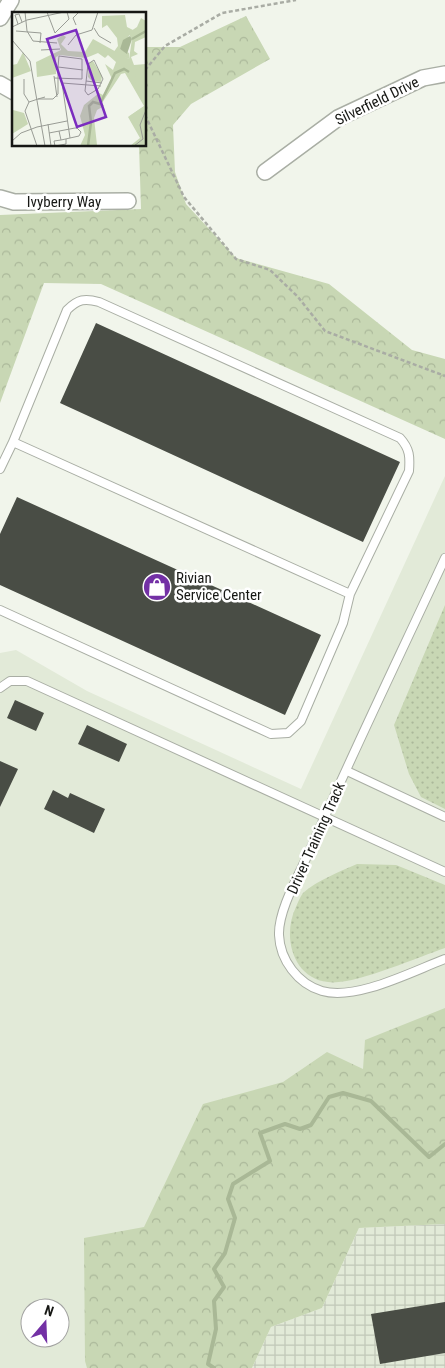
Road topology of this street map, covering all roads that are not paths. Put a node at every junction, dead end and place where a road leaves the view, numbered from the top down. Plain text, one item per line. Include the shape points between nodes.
1 (11, 0) edge
2 (0, 18) edge
3 (445, 74) edge
4 (0, 84) edge
5 (12, 91) edge
6 (265, 172) dead end
7 (0, 198) edge
8 (128, 201) dead end
9 (13, 442) junction
10 (0, 469) edge
11 (445, 558) edge
12 (350, 594) junction
13 (0, 610) edge
14 (0, 688) edge
15 (347, 771) junction
16 (445, 817) edge
17 (324, 818) junction
18 (445, 872) edge
19 (445, 959) edge

1 - 2 street
3 - 6 street, Silverfield Drive via 423,78 338,118
4 - 5 street
7 - 8 street, Ivyberry Way via 14,202
9 - 10 lane
9 - 12 lane
9 - 12 lane via 67,310 76,301 88,298 99,302 400,438 408,447 409,471
11 - 15 lane, Driver Training Track
12 - 13 lane via 343,623 301,721 288,733 271,734
14 - 17 lane via 10,681 27,681
15 - 16 lane
15 - 17 lane, Driver Training Track
17 - 18 lane
17 - 19 lane, Driver Training Track via 283,912 279,933 282,953 290,968 304,982 322,991 339,993 368,987

